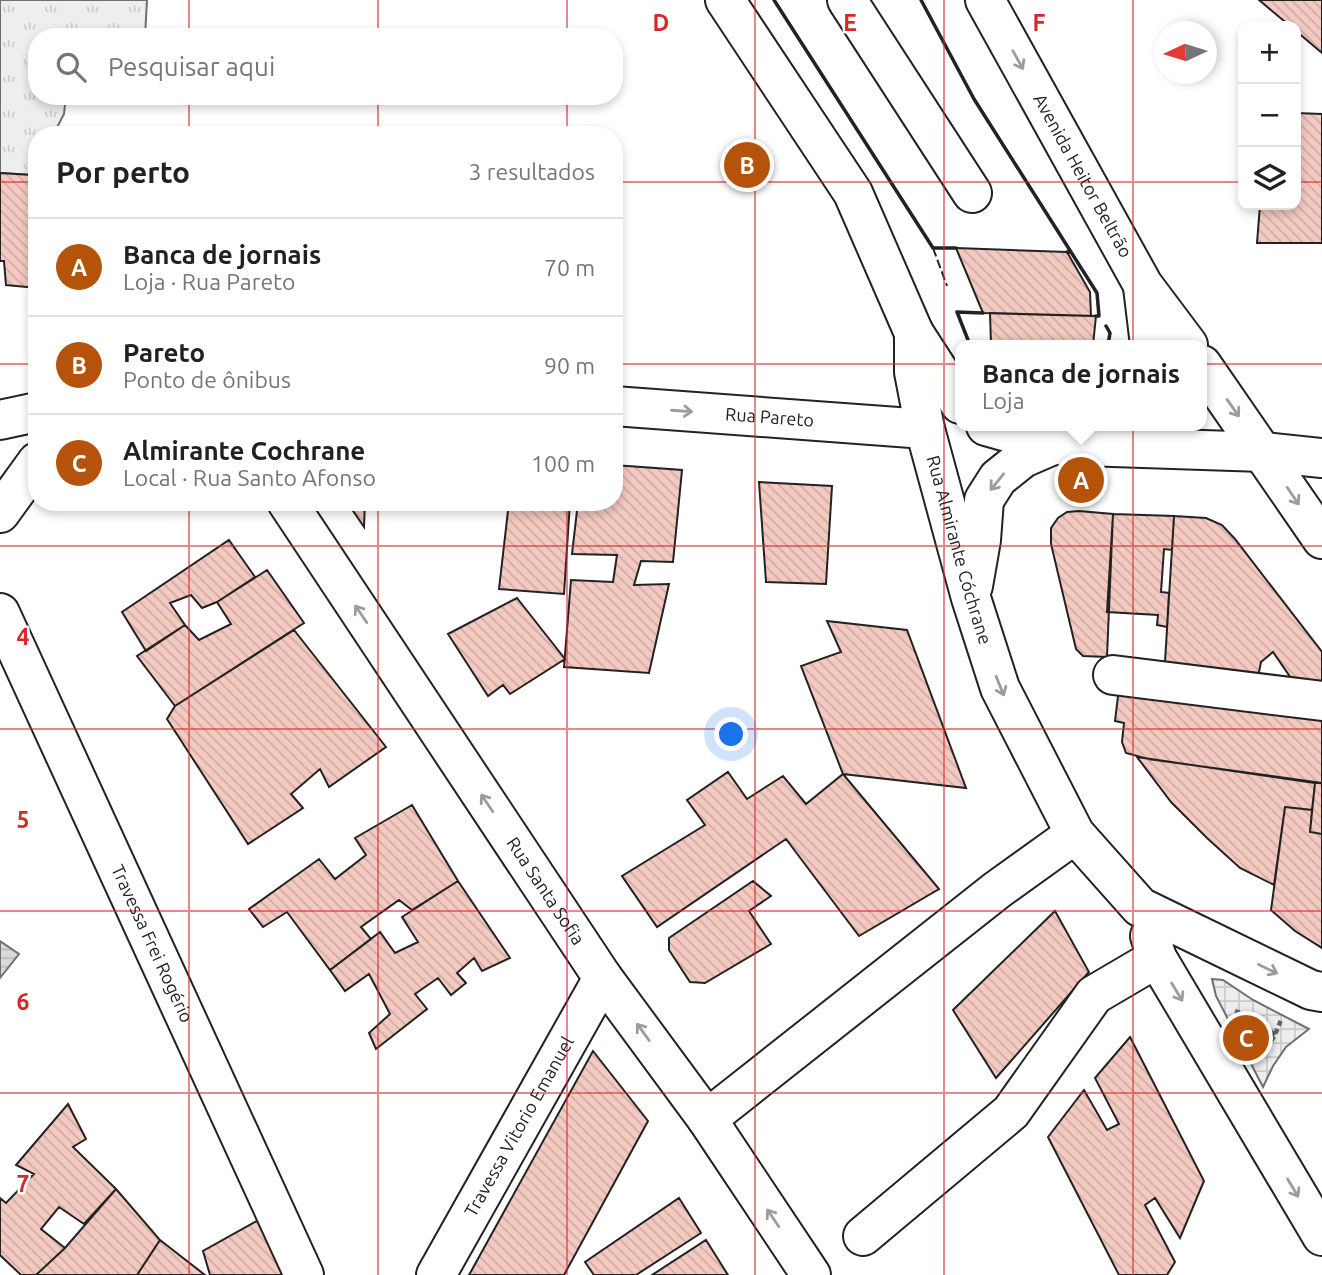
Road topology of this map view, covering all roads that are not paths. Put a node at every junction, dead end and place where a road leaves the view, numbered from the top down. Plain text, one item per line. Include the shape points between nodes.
1 (725, 0) edge
2 (847, 0) edge
3 (985, 0) edge
4 (972, 193) dead end
5 (1143, 285) junction
6 (914, 333) junction
7 (1149, 340) edge
8 (1184, 340) edge
9 (1207, 372) edge
10 (955, 396) edge
11 (623, 407) edge
12 (28, 414) edge
13 (0, 420) edge
14 (925, 429) junction
15 (1004, 431) edge
16 (1085, 431) edge
17 (1053, 445) junction
18 (1263, 452) junction
19 (1322, 458) edge
20 (28, 474) edge
21 (293, 511) edge
22 (0, 513) edge
23 (1322, 539) edge
24 (971, 598) junction
25 (0, 613) edge
26 (1113, 675) dead end
27 (1322, 701) edge
28 (1075, 834) junction
29 (1140, 907) junction
30 (1157, 958) junction
31 (603, 978) junction
32 (1322, 992) edge
33 (707, 1119) junction
34 (863, 1236) dead end
35 (1322, 1236) edge
36 (304, 1275) edge
37 (436, 1275) edge
38 (811, 1275) edge

1 - 6 street, Rua Almirante Cóchrane via 853,193
2 - 4 street
3 -> 5 street, Avenida Heitor Beltrão
5 - 7 street
5 - 8 street, Avenida Heitor Beltrão
6 - 10 street
6 - 14 street, Rua Almirante Cóchrane via 914,372
9 -> 18 street
11 -> 14 street, Rua Pareto
12 - 13 street
14 - 24 street, Rua Almirante Cóchrane
15 - 17 street
16 - 17 street
17 - 18 street
17 -> 24 street via 1023,458 998,478 984,500
18 - 19 street
18 -> 23 street
20 - 22 street
31 -> 21 street, Rua Santa Sofia
24 -> 28 street, Rua Almirante Cóchrane via 1000,688
25 - 36 street, Travessa Frei Rogério
26 - 27 street
28 - 29 street, Rua Almirante Cóchrane
28 - 33 street
29 - 30 street
29 -> 32 street, Rua Almirante Cóchrane
30 - 34 street via 1094,995 1011,1112
30 -> 35 street
33 -> 31 street, Rua Santa Sofia
31 - 37 street, Travessa Vitorio Emanuel
38 -> 33 street, Rua Santa Sofia

